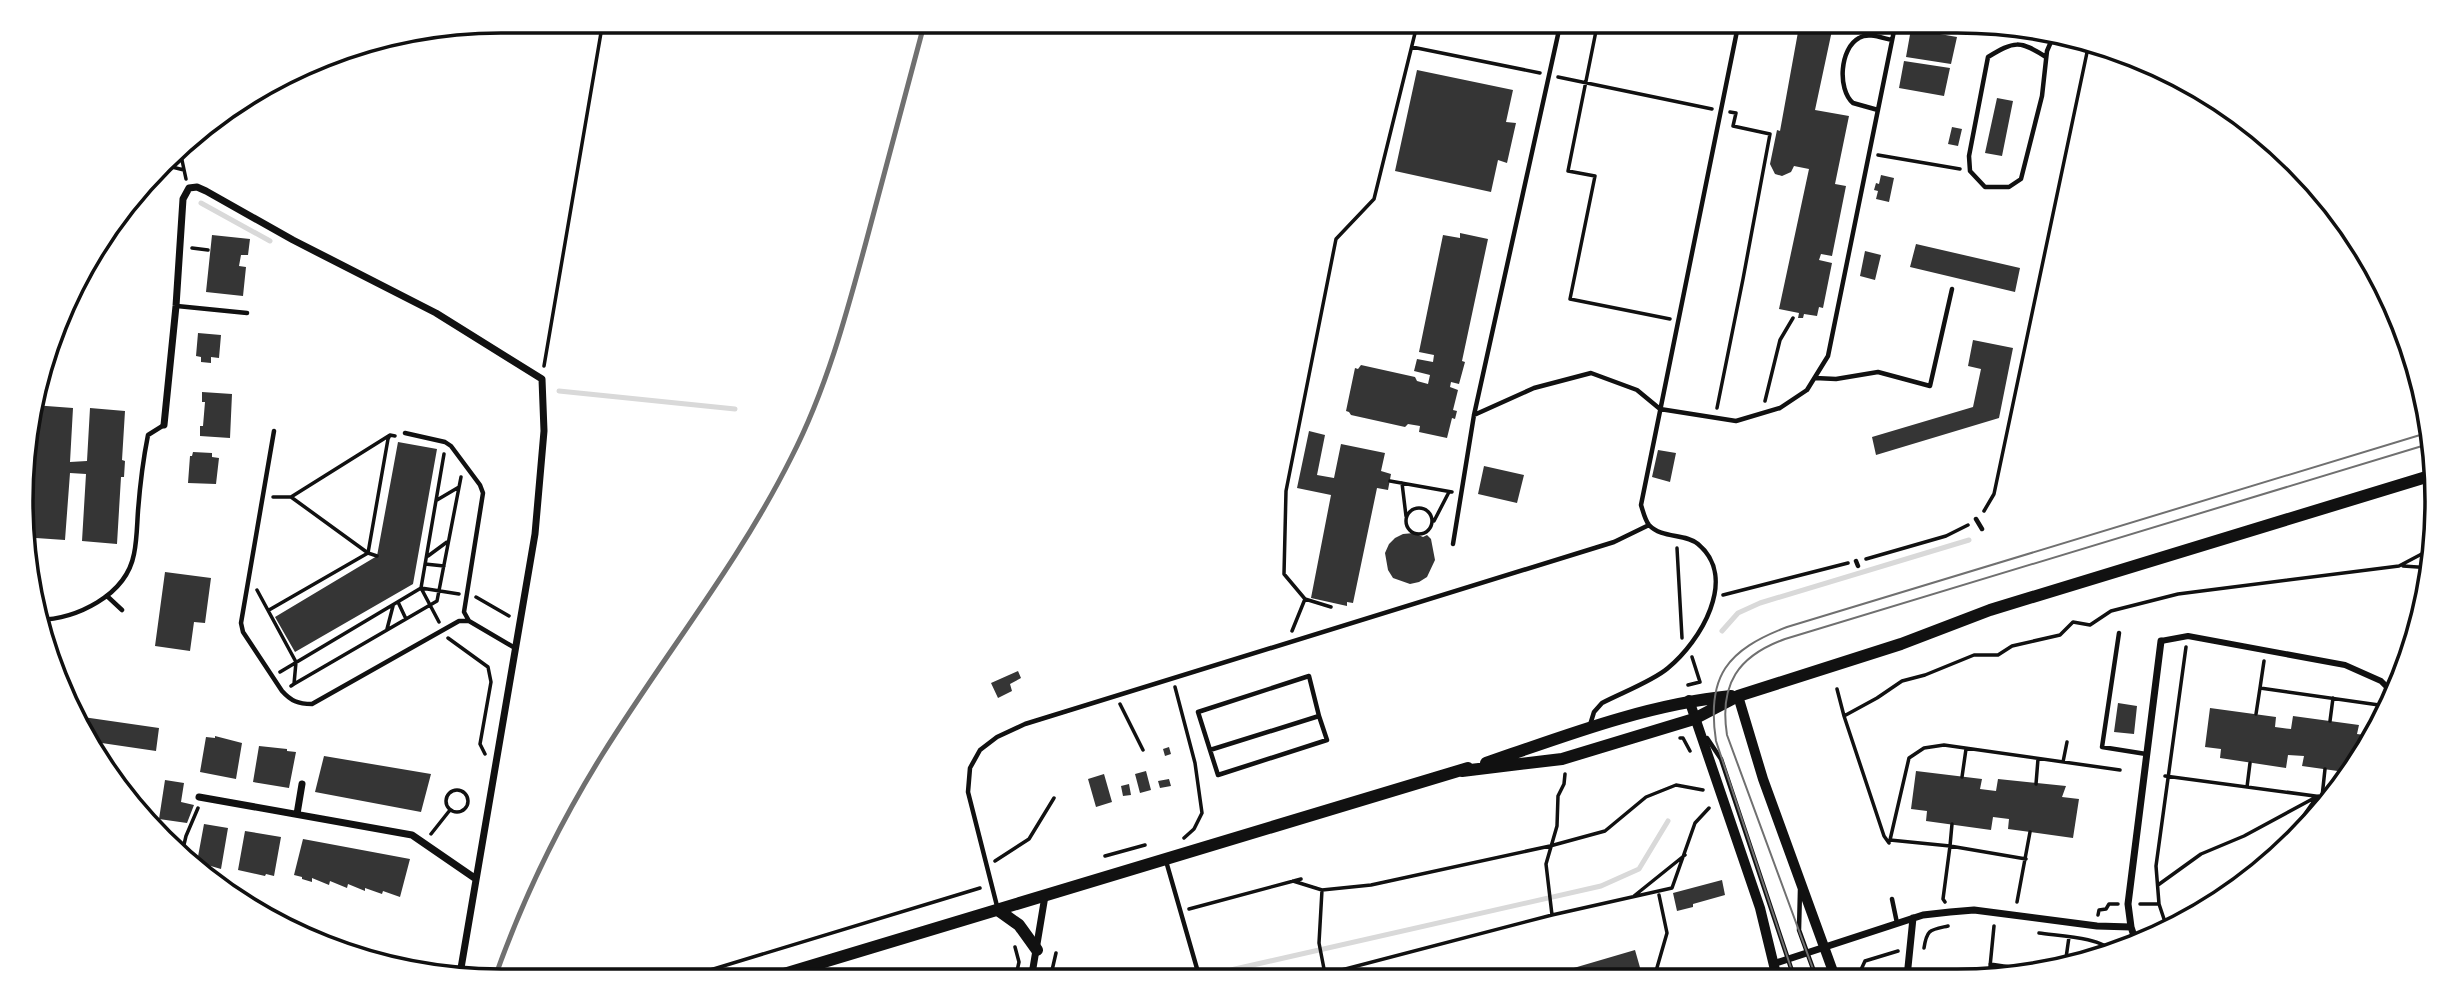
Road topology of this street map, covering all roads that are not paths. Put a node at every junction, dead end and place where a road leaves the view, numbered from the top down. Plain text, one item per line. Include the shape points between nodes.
1 (1558, 33) edge
2 (1737, 33) edge
3 (1893, 33) edge
4 (1892, 40) junction
5 (2051, 43) edge
6 (2046, 57) junction
7 (1878, 110) junction
8 (1952, 289) dead end
9 (176, 306) junction
10 (247, 313) dead end
11 (1814, 378) junction
12 (1660, 409) junction
13 (1474, 415) junction
14 (164, 425) joint
15 (274, 431) dead end
16 (405, 433) road end
17 (2424, 478) edge
18 (1976, 519) road end
19 (1649, 525) junction
20 (1982, 529) dead end
21 (1453, 544) dead end
22 (107, 596) junction
23 (122, 610) dead end
24 (48, 618) edge
25 (469, 621) junction
26 (2119, 633) dead end
27 (2161, 641) joint
28 (515, 649) junction
29 (2386, 686) edge
30 (1738, 696) junction
31 (1689, 700) junction
32 (1319, 716) junction
33 (1695, 719) junction
34 (1588, 729) junction
35 (1210, 750) junction
36 (2146, 754) junction
37 (1462, 771) junction
38 (302, 784) dead end
39 (201, 797) road end
40 (297, 814) junction
41 (1166, 860) junction
42 (476, 878) junction
43 (1800, 882) junction
44 (1045, 896) junction
45 (1892, 900) dead end
46 (998, 910) junction
47 (1913, 918) junction
48 (1897, 923) junction
49 (2131, 927) junction
50 (2133, 934) edge
51 (1824, 947) junction
52 (1037, 950) junction
53 (1807, 953) junction
54 (1788, 959) junction
55 (1773, 964) junction
56 (461, 967) edge
57 (801, 969) edge
58 (1033, 969) edge
59 (1197, 969) edge
60 (1774, 969) edge
61 (1791, 969) edge
62 (1813, 969) edge
63 (1832, 969) edge
64 (1908, 969) edge

1 - 13 lane
2 - 12 lane
3 - 4 lane
4 - 7 lane
4 - 7 lane via 1871,35 1858,38 1850,47 1842,77 1842,88 1853,103
5 - 6 lane
6 - 6 lane via 2029,46 2011,43 1988,57 1969,156 1970,171 1985,187 2009,187 2021,179 2042,96
7 - 11 lane via 1828,356
8 - 11 lane via 1930,386 1878,372
9 - 10 lane
9 - 14 street
9 - 28 street via 183,198 189,188 197,187 436,313 541,379 544,431 535,534
11 - 12 lane via 1807,390 1780,408 1736,421
12 - 13 lane via 1637,390 1591,373 1534,388
12 - 19 lane via 1641,505
13 - 21 lane
14 - 22 lane via 148,435 134,556
15 - 25 lane via 241,623 290,699 312,704 443,629
16 - 25 lane via 451,446 483,493 464,612
17 - 30 main road via 1990,610
18 - 20 lane
19 - 34 lane via 1695,542 1711,556 1715,597 1687,649 1667,670 1602,703
19 - 46 lane via 1615,542 1025,724 997,737 980,750 970,768 968,792
22 - 23 lane
22 - 24 lane via 77,613
25 - 28 lane
26 - 36 lane via 2102,747
27 - 29 street via 2188,636 2345,665
27 - 36 street
28 - 42 street
30 - 31 main road
30 - 33 main road
30 - 43 street
31 - 33 street
31 - 34 main road
32 - 35 lane
32 - 35 lane via 1327,740 1218,775
32 - 35 lane via 1309,676 1198,712
33 - 37 main road via 1562,759
33 - 54 lane via 1721,759
33 - 55 street via 1760,908
34 - 37 main road
36 - 49 street via 2128,904
37 - 41 main road
38 - 40 street
39 - 40 street
40 - 42 street via 412,835
41 - 44 main road
41 - 59 lane
42 - 56 street
43 - 51 street
43 - 53 lane via 1799,930
44 - 46 main road
44 - 52 street
45 - 48 lane
46 - 52 main road via 1019,925
46 - 57 main road
47 - 48 street
47 - 49 street via 1974,910
47 - 64 street
48 - 51 street
49 - 50 street
51 - 53 street
51 - 63 street
52 - 58 street
53 - 54 street
53 - 62 lane
54 - 55 street
54 - 61 lane
55 - 60 street

